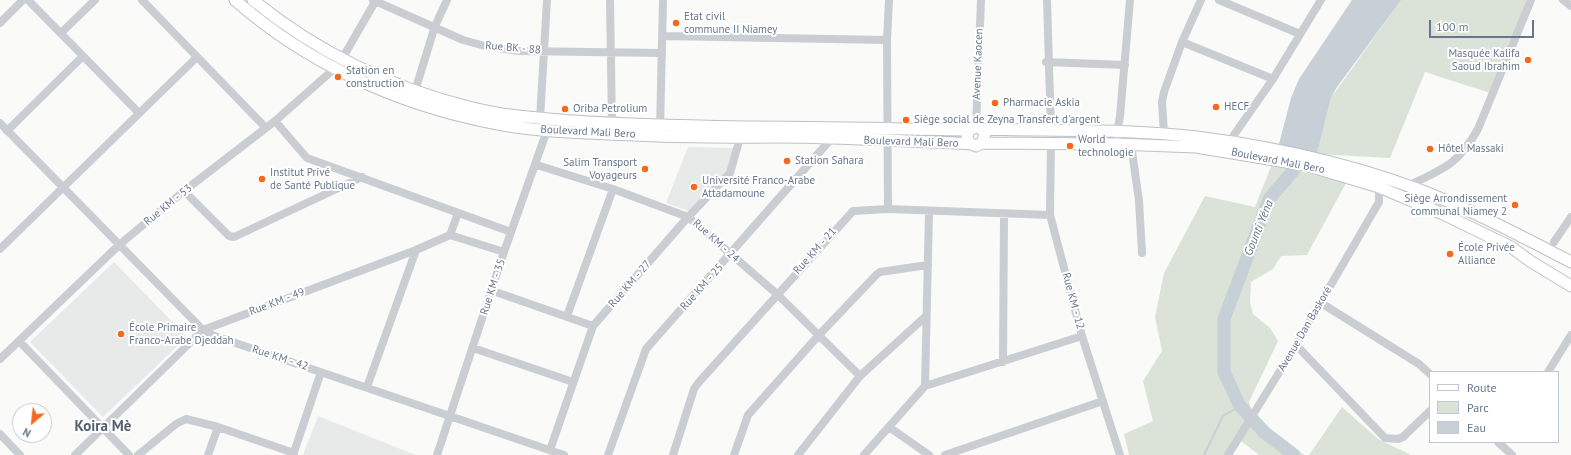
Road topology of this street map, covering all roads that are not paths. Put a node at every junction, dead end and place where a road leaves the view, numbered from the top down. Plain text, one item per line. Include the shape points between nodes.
1 (23, 0) edge
2 (28, 0) edge
3 (95, 0) edge
4 (142, 0) edge
5 (235, 0) edge
6 (253, 0) edge
7 (375, 0) edge
8 (447, 0) edge
9 (546, 0) edge
10 (610, 0) edge
11 (663, 0) edge
12 (889, 0) edge
13 (981, 0) edge
14 (1046, 0) edge
15 (1130, 0) edge
16 (1201, 0) edge
17 (1219, 0) edge
18 (1321, 0) edge
19 (1531, 0) edge
20 (1563, 0) edge
21 (1571, 6) edge
22 (0, 23) edge
23 (435, 26) junction
24 (61, 33) junction
25 (1300, 34) junction
26 (663, 36) junction
27 (887, 40) junction
28 (1182, 42) junction
29 (543, 51) junction
30 (612, 52) junction
31 (662, 53) junction
32 (83, 56) junction
33 (197, 57) junction
34 (342, 59) junction
35 (1048, 62) junction
36 (1125, 65) junction
37 (334, 69) junction
38 (1273, 79) junction
39 (415, 91) junction
40 (138, 112) junction
41 (546, 119) junction
42 (276, 121) junction
43 (0, 123) edge
44 (612, 124) junction
45 (266, 128) junction
46 (887, 129) junction
47 (976, 129) junction
48 (7, 131) junction
49 (548, 131) junction
50 (660, 131) junction
51 (1051, 131) junction
52 (774, 132) junction
53 (1117, 132) junction
54 (793, 133) junction
55 (1164, 134) junction
56 (740, 138) junction
57 (831, 139) junction
58 (888, 140) junction
59 (1229, 142) junction
60 (1051, 143) junction
61 (977, 144) junction
62 (1117, 144) junction
63 (1131, 144) junction
64 (1290, 157) junction
65 (1305, 160) junction
66 (537, 165) junction
67 (362, 177) junction
68 (1407, 186) junction
69 (1379, 187) junction
70 (62, 188) junction
71 (613, 189) junction
72 (184, 191) junction
73 (1392, 192) junction
74 (1379, 202) junction
75 (888, 209) junction
76 (929, 212) junction
77 (458, 213) junction
78 (1004, 214) junction
79 (1050, 215) junction
80 (688, 217) junction
81 (1571, 217) edge
82 (511, 232) junction
83 (450, 235) junction
84 (1519, 236) junction
85 (1554, 242) dead end
86 (118, 245) junction
87 (1511, 247) junction
88 (0, 248) edge
89 (416, 250) junction
90 (504, 252) junction
91 (1142, 253) dead end
92 (730, 255) junction
93 (1571, 262) edge
94 (1550, 263) junction
95 (928, 265) junction
96 (1571, 269) edge
97 (1571, 281) edge
98 (1571, 286) edge
99 (493, 291) junction
100 (777, 294) junction
101 (1320, 303) junction
102 (567, 316) junction
103 (925, 317) junction
104 (593, 326) junction
105 (204, 330) junction
106 (1571, 335) edge
107 (818, 336) junction
108 (1082, 336) junction
109 (19, 341) junction
110 (1296, 345) junction
111 (473, 348) junction
112 (0, 359) edge
113 (1003, 362) junction
114 (1549, 371) edge
115 (321, 372) junction
116 (1429, 373) edge
117 (860, 376) junction
118 (573, 382) junction
119 (924, 386) junction
120 (367, 387) junction
121 (1103, 401) junction
122 (1429, 412) edge
123 (450, 416) junction
124 (103, 426) junction
125 (218, 427) junction
126 (889, 427) junction
127 (0, 434) edge
128 (1502, 444) edge
129 (550, 450) junction
130 (294, 454) edge
131 (20, 455) edge
132 (75, 455) edge
133 (129, 455) edge
134 (138, 455) edge
135 (208, 455) edge
136 (437, 455) edge
137 (564, 455) edge
138 (608, 455) edge
139 (672, 455) edge
140 (734, 455) edge
141 (798, 455) edge
142 (864, 455) edge
143 (929, 455) edge
144 (945, 455) edge
145 (1120, 455) edge
146 (1228, 455) edge
147 (1512, 455) edge

1 - 22 street
2 - 24 street
3 - 24 street
4 - 33 street
5 - 37 main road, Boulevard Mali Bero via 262,22
6 - 34 main road, Boulevard Mali Bero via 282,23
7 - 23 street, Rue BK - 88
7 - 34 street, Rue KM - 53
8 - 23 street
9 - 29 street, Rue KM - 35
10 - 30 street
11 - 26 street
12 - 27 street
13 - 47 street, Avenue Kaocen
14 - 35 street
15 - 36 street
16 - 28 street
17 - 25 street
18 - 25 street
19 - 68 street via 1469,145 1455,161 1442,170
20 - 21 street
23 - 29 street, Rue BK - 88 via 463,40 485,46
23 - 39 street
24 - 32 street
25 - 38 street
26 - 27 street
26 - 31 street
27 - 46 street
28 - 38 street
28 - 55 street via 1163,97
29 - 30 street, Rue BK - 88
29 - 41 street, Rue KM - 35
30 - 31 street, Rue BK - 88
30 - 44 street
31 - 50 street
32 - 40 street
32 - 48 street
33 - 40 street
33 - 45 street
34 - 37 street, Rue KM - 53
34 - 39 main road, Boulevard Mali Bero
35 - 36 street
35 - 51 street
36 - 53 street
37 - 42 street, Rue KM - 53
37 - 49 main road, Boulevard Mali Bero via 405,99 449,114 495,124
38 - 59 street
39 - 41 main road, Boulevard Mali Bero via 470,108
40 - 70 street
41 - 44 main road, Boulevard Mali Bero
41 - 49 street, Rue KM - 35
42 - 45 street, Rue KM - 53
42 - 67 street via 307,158
43 - 48 street, Rue KM - 42
44 - 50 main road, Boulevard Mali Bero
45 - 72 street, Rue KM - 53
46 - 47 main road, Boulevard Mali Bero
46 - 54 main road, Boulevard Mali Bero
46 - 58 street
47 - 51 main road, Boulevard Mali Bero
47 - 61 main road via 985,137
47 - 61 main road via 967,138
48 - 70 street, Rue KM - 42
49 - 50 main road, Boulevard Mali Bero
49 - 66 street, Rue KM - 35
50 - 52 main road, Boulevard Mali Bero
50 - 56 main road, Boulevard Mali Bero
51 - 53 main road, Boulevard Mali Bero
52 - 54 main road, Boulevard Mali Bero
52 - 56 main road, Boulevard Mali Bero
53 - 55 main road, Boulevard Mali Bero
53 - 62 street
54 - 57 main road, Boulevard Mali Bero
55 - 59 main road, Boulevard Mali Bero
56 - 80 street, Rue KM - 27 via 732,170
57 - 58 main road, Boulevard Mali Bero
57 - 92 street, Rue KM - 25
58 - 61 main road, Boulevard Mali Bero
58 - 75 street
59 - 64 main road, Boulevard Mali Bero
60 - 61 main road, Boulevard Mali Bero
60 - 62 main road, Boulevard Mali Bero
60 - 79 street, Rue KM - 12
62 - 63 main road, Boulevard Mali Bero
63 - 64 main road, Boulevard Mali Bero via 1196,147
63 - 91 street via 1139,201
64 - 65 main road, Boulevard Mali Bero
65 - 68 main road, Boulevard Mali Bero via 1359,170
65 - 69 main road, Boulevard Mali Bero
66 - 71 street, Rue KM - 24
66 - 82 street, Rue KM - 35
67 - 72 street via 234,237 229,236
67 - 77 street
68 - 84 main road, Boulevard Mali Bero via 1449,202
69 - 73 main road, Boulevard Mali Bero
69 - 74 street
70 - 86 street, Rue KM - 42
70 - 88 street
71 - 80 street, Rue KM - 24
71 - 102 street
72 - 86 street, Rue KM - 53
73 - 74 street, Avenue Dan Baskoré
73 - 87 main road, Boulevard Mali Bero
74 - 101 street, Avenue Dan Baskoré
75 - 76 street, Rue KM - 21
75 - 100 street, Rue KM - 21 via 853,211
76 - 78 street, Rue KM - 21
76 - 95 street
77 - 82 street
77 - 83 street
78 - 79 street, Rue KM - 21
78 - 113 street
79 - 108 street, Rue KM - 12
80 - 92 street, Rue KM - 24
80 - 104 street, Rue KM - 27
81 - 85 street
82 - 90 street, Rue KM - 35
83 - 89 street, Rue KM - 49
83 - 90 street
84 - 93 main road, Boulevard Mali Bero
84 - 94 main road
86 - 105 street, Rue KM - 42
86 - 109 street, Rue KM - 53
87 - 94 main road
87 - 98 main road, Boulevard Mali Bero
89 - 105 street, Rue KM - 49
89 - 120 street
90 - 99 street, Rue KM - 35
92 - 100 street, Rue KM - 24
92 - 138 street, Rue KM - 25 via 646,349
94 - 96 main road
94 - 97 main road
95 - 103 street
95 - 107 street via 880,272
99 - 102 street
99 - 111 street, Rue KM - 35
100 - 107 street, Rue KM - 24
100 - 139 street, Rue KM - 21 via 696,385
101 - 110 street, Avenue Dan Baskoré
101 - 116 street via 1419,364
102 - 104 street
103 - 117 street
103 - 119 street
104 - 118 street, Rue KM - 27
105 - 115 street, Rue KM - 42 via 218,338
105 - 124 street, Rue KM - 49
106 - 114 street
107 - 117 street, Rue KM - 24
107 - 140 street via 748,415
108 - 113 street
108 - 121 street, Rue KM - 12
109 - 112 street, Rue KM - 53
109 - 124 street
110 - 122 street via 1385,438 1403,437
110 - 146 street, Avenue Dan Baskoré
111 - 118 street
111 - 123 street, Rue KM - 35
113 - 119 street
115 - 120 street, Rue KM - 42
115 - 130 street
117 - 141 street
118 - 129 street, Rue KM - 27
119 - 126 street
120 - 123 street, Rue KM - 42
121 - 144 street
121 - 145 street, Rue KM - 12
123 - 129 street, Rue KM - 42
123 - 136 street, Rue KM - 35
124 - 132 street, Rue KM - 49
124 - 133 street
125 - 130 street
125 - 134 street via 186,419
125 - 135 street
126 - 142 street
126 - 143 street
127 - 131 street
128 - 147 street
129 - 137 street, Rue KM - 42

